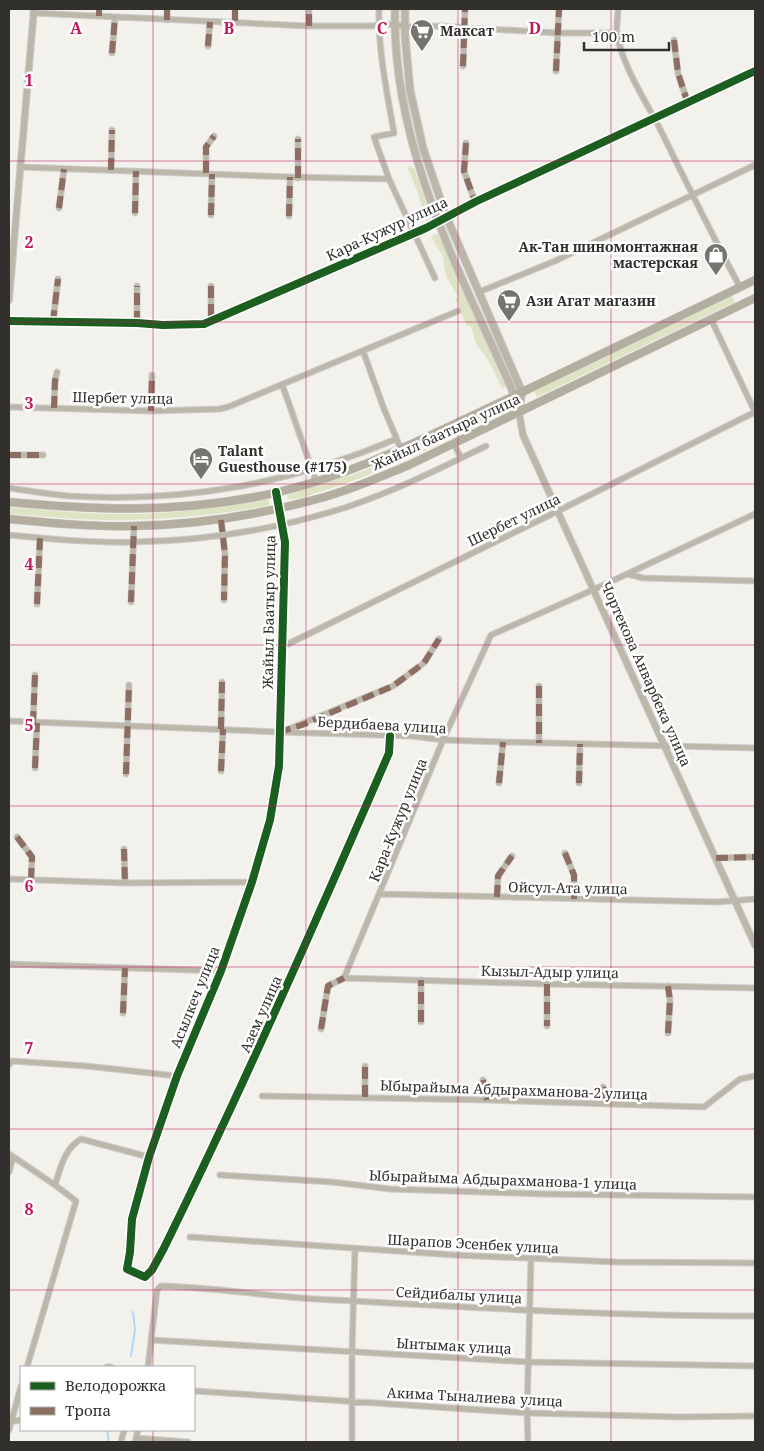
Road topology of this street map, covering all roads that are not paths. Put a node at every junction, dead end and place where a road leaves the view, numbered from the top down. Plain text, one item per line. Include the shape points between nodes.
1 (99, 9) edge
2 (167, 9) edge
3 (235, 9) edge
4 (309, 9) edge
5 (379, 9) edge
6 (395, 9) edge
7 (405, 9) edge
8 (465, 9) edge
9 (559, 9) edge
10 (618, 9) edge
11 (33, 11) edge
12 (99, 16) junction
13 (115, 17) junction
14 (167, 20) junction
15 (210, 22) junction
16 (235, 23) junction
17 (394, 24) junction
18 (405, 25) junction
19 (309, 26) junction
20 (378, 26) junction
21 (463, 28) junction
22 (557, 33) junction
23 (617, 34) junction
24 (674, 40) dead end
25 (208, 46) dead end
26 (112, 53) dead end
27 (463, 66) dead end
28 (556, 71) dead end
29 (755, 71) edge
30 (688, 104) junction
31 (655, 119) junction
32 (112, 130) dead end
33 (214, 136) dead end
34 (298, 139) dead end
35 (466, 143) dead end
36 (755, 165) edge
37 (20, 167) junction
38 (64, 169) junction
39 (111, 170) junction
40 (136, 171) junction
41 (206, 174) junction
42 (212, 174) junction
43 (290, 177) junction
44 (298, 178) junction
45 (389, 179) junction
46 (692, 195) junction
47 (475, 202) junction
48 (59, 208) dead end
49 (135, 213) dead end
50 (211, 215) dead end
51 (289, 216) dead end
52 (446, 216) junction
53 (438, 221) junction
54 (414, 233) junction
55 (435, 278) dead end
56 (58, 279) dead end
57 (755, 280) edge
58 (137, 286) dead end
59 (211, 286) dead end
60 (740, 287) junction
61 (479, 292) junction
62 (755, 298) edge
63 (9, 300) edge
64 (458, 311) dead end
65 (711, 319) junction
66 (211, 321) junction
67 (9, 322) edge
68 (53, 322) junction
69 (137, 323) junction
70 (363, 351) junction
71 (57, 372) dead end
72 (152, 375) dead end
73 (282, 384) junction
74 (522, 392) junction
75 (514, 396) junction
76 (9, 407) edge
77 (54, 408) junction
78 (151, 411) junction
79 (518, 412) junction
80 (755, 412) edge
81 (396, 439) junction
82 (454, 444) junction
83 (486, 446) dead end
84 (402, 449) junction
85 (9, 455) edge
86 (43, 455) dead end
87 (461, 458) junction
88 (313, 470) junction
89 (316, 481) junction
90 (9, 488) edge
91 (276, 492) junction
92 (9, 502) edge
93 (279, 509) junction
94 (558, 511) junction
95 (755, 514) edge
96 (9, 519) edge
97 (221, 520) junction
98 (282, 524) junction
99 (134, 526) junction
100 (9, 535) edge
101 (223, 535) junction
102 (40, 538) junction
103 (134, 542) junction
104 (627, 574) junction
105 (755, 582) edge
106 (595, 590) junction
107 (224, 600) dead end
108 (131, 602) dead end
109 (37, 604) dead end
110 (439, 639) dead end
111 (282, 647) junction
112 (36, 675) dead end
113 (222, 682) dead end
114 (129, 685) dead end
115 (539, 686) dead end
116 (9, 721) edge
117 (35, 723) junction
118 (128, 726) junction
119 (222, 729) junction
120 (279, 732) junction
121 (390, 736) junction
122 (443, 740) junction
123 (502, 742) junction
124 (540, 743) junction
125 (580, 744) junction
126 (666, 747) junction
127 (755, 748) edge
128 (35, 768) dead end
129 (221, 771) dead end
130 (126, 774) dead end
131 (499, 783) dead end
132 (579, 783) dead end
133 (17, 836) dead end
134 (124, 849) dead end
135 (564, 853) dead end
136 (512, 856) dead end
137 (716, 858) junction
138 (755, 858) edge
139 (9, 879) edge
140 (31, 880) junction
141 (124, 882) junction
142 (252, 882) junction
143 (380, 894) junction
144 (498, 897) junction
145 (574, 899) junction
146 (755, 899) edge
147 (735, 900) junction
148 (755, 945) edge
149 (9, 964) edge
150 (125, 968) junction
151 (221, 971) junction
152 (344, 978) junction
153 (421, 980) junction
154 (547, 984) junction
155 (668, 986) junction
156 (755, 988) edge
157 (123, 1013) dead end
158 (420, 1022) dead end
159 (547, 1026) dead end
160 (322, 1029) dead end
161 (668, 1034) dead end
162 (10, 1063) edge
163 (365, 1066) dead end
164 (177, 1076) junction
165 (755, 1076) edge
166 (483, 1080) dead end
167 (603, 1087) dead end
168 (262, 1096) dead end
169 (365, 1097) junction
170 (487, 1100) junction
171 (608, 1104) junction
172 (11, 1155) edge
173 (149, 1157) junction
174 (9, 1172) edge
175 (220, 1175) dead end
176 (56, 1185) junction
177 (755, 1197) edge
178 (190, 1237) dead end
179 (355, 1249) junction
180 (531, 1258) junction
181 (755, 1263) edge
182 (127, 1269) joint
183 (353, 1301) junction
184 (529, 1310) junction
185 (755, 1316) edge
186 (151, 1340) junction
187 (352, 1352) junction
188 (528, 1362) junction
189 (27, 1366) edge
190 (148, 1366) edge
191 (755, 1366) edge
192 (20, 1389) edge
193 (195, 1391) edge
194 (352, 1401) junction
195 (527, 1413) junction
196 (755, 1416) edge
197 (10, 1422) edge
198 (9, 1430) edge
199 (136, 1440) edge
200 (188, 1442) edge
201 (352, 1442) edge
202 (528, 1442) edge

1 - 12 street
2 - 14 street
3 - 16 street
4 - 19 street
5 - 20 street
6 - 17 main road
7 - 18 main road
8 - 21 street
9 - 22 street
10 - 23 street
11 - 12 street
11 - 37 street
12 - 13 street
13 - 14 street
13 - 26 street
14 - 15 street
15 - 16 street
15 - 25 street
16 - 19 street
17 - 18 street
17 - 20 street
17 - 53 main road via 406,120
18 - 21 street
18 - 52 main road via 415,119
19 - 20 street
20 - 45 street via 394,133 374,137
21 - 22 street
21 - 27 street
22 - 23 street
22 - 28 street
23 - 31 street via 637,89
24 - 30 street via 678,73
29 - 30 street, Кара-Кужур улица
30 - 31 street, Кара-Кужур улица
31 - 46 street
31 - 47 street, Кара-Кужур улица
32 - 39 street
33 - 41 street via 206,147
34 - 44 street
35 - 47 street via 464,171
36 - 46 street
37 - 38 street
37 - 63 street
38 - 39 street
38 - 48 street
39 - 40 street
40 - 41 street
40 - 49 street
41 - 42 street
42 - 43 street
42 - 50 street
43 - 44 street
43 - 51 street
44 - 45 street
45 - 54 street
46 - 60 street
46 - 61 street via 555,261
47 - 52 street, Кара-Кужур улица
52 - 53 street, Кара-Кужур улица
52 - 61 main road
53 - 54 street, Кара-Кужур улица
53 - 75 main road
54 - 55 street
54 - 66 street, Кара-Кужур улица
56 - 68 street
57 - 60 main road, Жайыл баатыра улица
58 - 69 street
59 - 66 street
60 - 74 main road, Жайыл баатыра улица
61 - 74 main road
62 - 65 main road, Жайыл баатыра улица
64 - 70 street, Шербет улица
65 - 79 main road, Жайыл баатыра улица
65 - 80 street
66 - 69 street, Кара-Кужур улица via 200,325 163,326
67 - 68 street, Кара-Кужур улица
68 - 69 street, Кара-Кужур улица
70 - 73 street, Шербет улица
70 - 81 street
71 - 77 street
72 - 78 street
73 - 78 street, Шербет улица via 220,410
73 - 88 street
74 - 75 main road, Жайыл баатыра улица
74 - 79 main road
75 - 79 main road
75 - 84 main road, Жайыл баатыра улица
76 - 77 street, Шербет улица
77 - 78 street, Шербет улица
79 - 82 main road, Жайыл баатыра улица
79 - 94 street, Чортекова Анварбека улица via 524,435
80 - 94 street, Шербет улица
81 - 84 street
81 - 88 street
82 - 87 street
82 - 93 main road, Жайыл баатыра улица via 363,484
83 - 87 street
84 - 89 main road, Жайыл баатыра улица
85 - 86 street
87 - 98 street via 364,500
88 - 89 street
88 - 90 street via 246,486 165,496 70,496
89 - 91 main road, Жайыл баатыра улица
91 - 92 main road, Жайыл баатыра улица via 198,505 133,509
91 - 93 street, Жайыл Баатыр улица
93 - 97 main road, Жайыл баатыра улица
93 - 98 street, Жайыл Баатыр улица
94 - 106 street, Чортекова Анварбека улица
94 - 111 street, Шербет улица
95 - 104 street, Кара-Кужур улица
96 - 99 main road, Жайыл баатыра улица
97 - 99 main road, Жайыл баатыра улица
97 - 101 street
98 - 101 street
98 - 111 street, Жайыл Баатыр улица via 285,542
99 - 103 street
100 - 102 street
101 - 103 street
101 - 107 street
102 - 103 street
102 - 109 street
103 - 108 street
104 - 105 street via 643,578
104 - 106 street, Кара-Кужур улица
106 - 122 street, Кара-Кужур улица via 491,635
106 - 126 street, Чортекова Анварбека улица
110 - 120 street via 424,663 393,686
111 - 120 street, Жайыл Баатыр улица
112 - 117 street
113 - 119 street
114 - 118 street
115 - 124 street
116 - 117 street, Бердибаева улица
117 - 118 street, Бердибаева улица
117 - 128 street
118 - 119 street, Бердибаева улица
118 - 130 street
119 - 120 street, Бердибаева улица
119 - 129 street
120 - 121 street, Бердибаева улица
120 - 142 street, Асылкеч улица via 279,766 270,820
121 - 122 street, Бердибаева улица
121 - 182 street, Азем улица via 389,753 256,1056 168,1239 152,1270 145,1276
122 - 123 street, Бердибаева улица
122 - 143 street, Кара-Кужур улица
123 - 124 street, Бердибаева улица
123 - 131 street
124 - 125 street, Бердибаева улица
125 - 126 street, Бердибаева улица
125 - 132 street
126 - 127 street, Бердибаева улица
126 - 137 street, Чортекова Анварбека улица
133 - 140 street via 32,857
134 - 141 street
135 - 145 street via 574,875
136 - 144 street via 498,876
137 - 138 street
137 - 147 street, Чортекова Анварбека улица
139 - 140 street
140 - 141 street
141 - 142 street
142 - 151 street, Асылкеч улица
143 - 144 street, Ойсул-Ата улица
143 - 152 street, Кара-Кужур улица
144 - 145 street, Ойсул-Ата улица
145 - 147 street, Ойсул-Ата улица
146 - 147 street, Ойсул-Ата улица
147 - 148 street, Чортекова Анварбека улица
149 - 150 street
150 - 151 street
150 - 157 street
151 - 164 street, Асылкеч улица
152 - 153 street, Кызыл-Адыр улица
152 - 160 street via 328,986
153 - 154 street, Кызыл-Адыр улица
153 - 158 street
154 - 155 street, Кызыл-Адыр улица
154 - 159 street
155 - 156 street, Кызыл-Адыр улица
155 - 161 street
162 - 164 street via 86,1066
163 - 169 street
164 - 173 street, Асылкеч улица
165 - 171 street, Ыбырайыма Абдырахманова-2 улица via 740,1079 704,1107
166 - 170 street
167 - 171 street
168 - 169 street, Ыбырайыма Абдырахманова-2 улица
169 - 170 street, Ыбырайыма Абдырахманова-2 улица
170 - 171 street, Ыбырайыма Абдырахманова-2 улица
172 - 174 street
172 - 176 street
173 - 176 street via 81,1139 72,1145 63,1159
173 - 182 street, Асылкеч улица via 132,1219
175 - 177 street, Ыбырайыма Абдырахманова-1 улица via 390,1189
176 - 189 street via 76,1202
178 - 179 street, Шарапов Эсенбек улица
179 - 180 street, Шарапов Эсенбек улица
179 - 183 street
180 - 181 street, Шарапов Эсенбек улица
180 - 184 street
183 - 184 street, Сейдибалы улица
183 - 186 street, Сейдибалы улица via 163,1286 157,1290
183 - 187 street
184 - 185 street, Сейдибалы улица via 657,1316
184 - 188 street
186 - 187 street, Ынтымак улица
186 - 190 street
187 - 188 street, Ынтымак улица
187 - 194 street
188 - 191 street, Ынтымак улица
188 - 195 street
192 - 197 street
193 - 194 street, Акима Тыналиева улица
194 - 195 street, Акима Тыналиева улица
194 - 201 street
195 - 196 street, Акима Тыналиева улица
195 - 202 street
197 - 198 street
199 - 200 street

